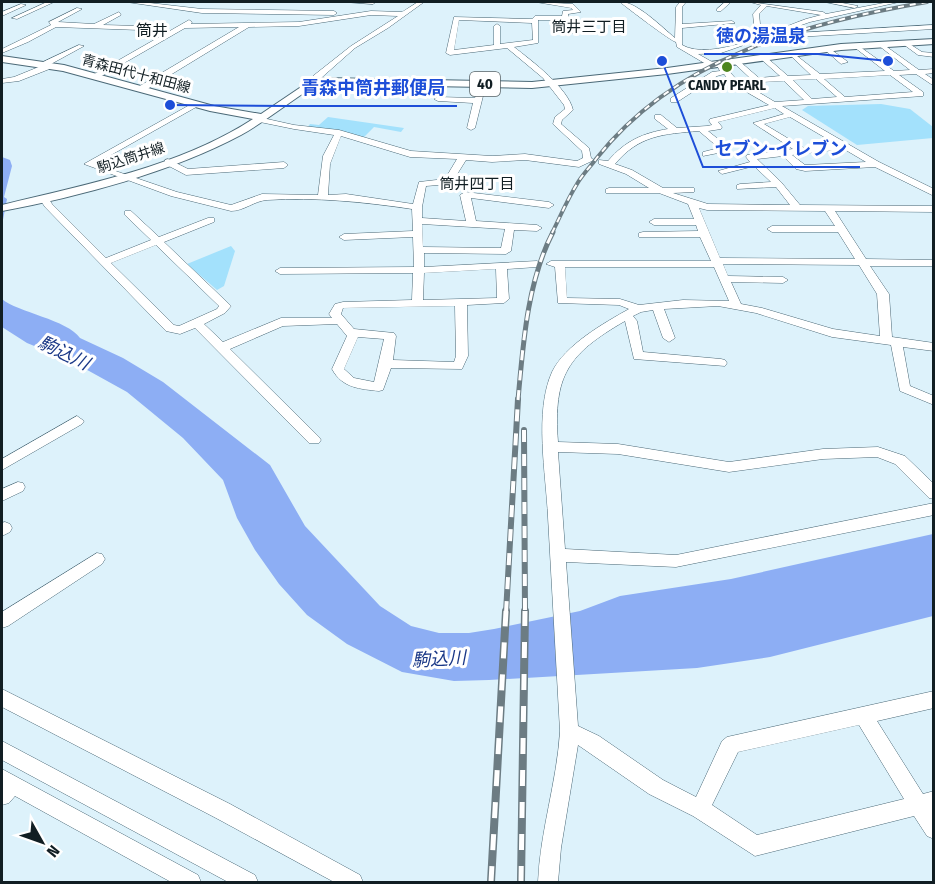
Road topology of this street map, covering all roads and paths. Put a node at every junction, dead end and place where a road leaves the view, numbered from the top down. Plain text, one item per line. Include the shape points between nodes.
1 (30, 2) edge
2 (36, 2) edge
3 (130, 2) edge
4 (210, 2) edge
5 (348, 2) edge
6 (373, 2) edge
7 (421, 2) edge
8 (540, 2) edge
9 (623, 2) edge
10 (683, 2) edge
11 (728, 2) edge
12 (753, 2) edge
13 (828, 2) edge
14 (896, 2) edge
15 (52, 3) edge
16 (150, 3) edge
17 (766, 4) junction
18 (863, 7) junction
19 (79, 9) dead end
20 (719, 10) dead end
21 (203, 11) junction
22 (27, 12) junction
23 (2, 14) edge
24 (119, 14) dead end
25 (367, 14) junction
26 (401, 14) junction
27 (45, 15) dead end
28 (828, 15) junction
29 (15, 18) dead end
30 (565, 18) junction
31 (535, 21) junction
32 (251, 23) junction
33 (732, 23) dead end
34 (757, 24) dead end
35 (54, 25) junction
36 (184, 26) junction
37 (497, 26) dead end
38 (680, 26) junction
39 (93, 27) junction
40 (933, 27) edge
41 (140, 28) dead end
42 (572, 32) dead end
43 (796, 35) tunnel mouth
44 (679, 41) junction
45 (933, 41) edge
46 (905, 43) junction
47 (880, 44) junction
48 (81, 46) dead end
49 (509, 46) junction
50 (856, 46) junction
51 (497, 48) junction
52 (827, 49) junction
53 (2, 51) edge
54 (689, 52) junction
55 (792, 54) junction
56 (933, 55) edge
57 (765, 58) junction
58 (2, 59) edge
59 (737, 61) junction
60 (844, 62) dead end
61 (47, 65) junction
62 (714, 65) junction
63 (933, 71) edge
64 (725, 72) junction
65 (917, 72) junction
66 (892, 73) junction
67 (849, 75) junction
68 (864, 75) junction
69 (94, 76) junction
70 (819, 77) junction
71 (787, 78) junction
72 (756, 79) junction
73 (2, 81) edge
74 (734, 81) junction
75 (857, 82) dead end
76 (873, 82) dead end
77 (315, 83) junction
78 (550, 83) junction
79 (482, 84) junction
80 (933, 84) edge
81 (141, 89) junction
82 (882, 89) dead end
83 (866, 90) dead end
84 (891, 96) junction
85 (875, 97) junction
86 (438, 99) dead end
87 (843, 99) junction
88 (674, 100) dead end
89 (479, 101) junction
90 (810, 101) junction
91 (195, 104) junction
92 (777, 104) junction
93 (792, 114) junction
94 (658, 117) dead end
95 (260, 118) junction
96 (471, 128) dead end
97 (702, 129) junction
98 (677, 132) junction
99 (339, 133) junction
100 (845, 146) junction
101 (802, 150) junction
102 (784, 153) junction
103 (706, 154) dead end
104 (463, 157) junction
105 (168, 162) junction
106 (756, 163) junction
107 (876, 164) junction
108 (284, 165) dead end
109 (722, 171) dead end
110 (125, 177) junction
111 (778, 184) junction
112 (740, 187) dead end
113 (691, 190) dead end
114 (660, 191) junction
115 (609, 192) dead end
116 (933, 193) edge
117 (44, 198) junction
118 (323, 198) junction
119 (549, 204) dead end
120 (693, 204) junction
121 (417, 207) junction
122 (2, 208) edge
123 (797, 208) junction
124 (828, 208) junction
125 (933, 209) edge
126 (128, 213) dead end
127 (211, 220) dead end
128 (417, 221) junction
129 (654, 222) dead end
130 (699, 222) junction
131 (472, 224) junction
132 (510, 226) junction
133 (537, 228) dead end
134 (772, 229) dead end
135 (841, 229) junction
136 (418, 234) junction
137 (704, 234) junction
138 (643, 235) dead end
139 (344, 237) dead end
140 (157, 242) junction
141 (418, 250) junction
142 (863, 261) junction
143 (104, 262) junction
144 (717, 262) junction
145 (933, 263) edge
146 (537, 264) dead end
147 (501, 265) junction
148 (418, 270) junction
149 (280, 271) dead end
150 (725, 279) junction
151 (783, 280) dead end
152 (461, 302) junction
153 (417, 303) junction
154 (736, 305) junction
155 (657, 306) junction
156 (638, 309) junction
157 (627, 316) junction
158 (338, 320) junction
159 (197, 323) junction
160 (354, 333) junction
161 (669, 338) dead end
162 (891, 341) junction
163 (933, 347) edge
164 (221, 348) junction
165 (721, 363) dead end
166 (386, 364) junction
167 (933, 401) edge
168 (77, 421) dead end
169 (314, 440) dead end
170 (551, 447) junction
171 (2, 465) edge
172 (18, 487) dead end
173 (933, 494) edge
174 (2, 496) edge
175 (933, 509) edge
176 (558, 555) junction
177 (97, 559) dead end
178 (2, 621) edge
179 (2, 698) edge
180 (933, 699) edge
181 (863, 715) junction
182 (569, 730) junction
183 (2, 750) edge
184 (5, 787) edge
185 (925, 803) edge
186 (700, 809) junction
187 (933, 829) edge
188 (191, 882) edge
189 (248, 882) edge
190 (353, 882) edge
191 (548, 882) edge

1 - 23 street
2 - 15 street
3 - 16 street
4 - 21 street
5 - 6 street
6 - 25 street
7 - 26 street
8 - 30 street via 573,6 578,12 565,12
9 - 44 street
10 - 38 street via 679,7
11 - 20 street
12 - 17 street
13 - 18 street
14 - 18 street
15 - 22 street
16 - 21 street
17 - 28 street
17 - 34 street via 756,14
18 - 28 street
19 - 35 street via 51,23 57,24
21 - 25 street
21 - 36 street
22 - 27 street
22 - 29 street
24 - 39 street
25 - 26 street
25 - 32 street via 312,23
26 - 77 street via 340,57
28 - 54 street via 719,52
30 - 31 street
30 - 42 street
31 - 49 street via 536,42
31 - 51 street via 456,18 450,53
32 - 36 street
32 - 81 street
33 - 38 street
35 - 39 street
35 - 53 street
36 - 69 street
37 - 51 street
38 - 44 street
39 - 41 street
40 - 43 street
44 - 54 street via 679,46
45 - 46 main road, 40
46 - 47 main road, 40
46 - 56 street via 920,54
47 - 50 main road, 40
47 - 65 street
48 - 61 street
49 - 51 street
49 - 78 street
50 - 52 main road, 40
50 - 66 street
52 - 55 main road, 40
52 - 60 street
54 - 62 street
55 - 57 main road, 40
55 - 70 street
57 - 59 main road, 40
57 - 71 street
58 - 61 main road, 青森田代十和田線
59 - 62 main road, 40
59 - 72 street
61 - 69 main road, 青森田代十和田線
61 - 73 street
62 - 64 street
62 - 78 main road, 40
63 - 65 street
64 - 74 street
64 - 88 street via 715,74
65 - 66 street
65 - 80 street
66 - 68 street
66 - 84 street via 923,94
67 - 68 street
67 - 70 street
67 - 75 street
68 - 76 street
69 - 81 main road, 青森田代十和田線
70 - 71 street
70 - 87 street
71 - 72 street
71 - 90 street
72 - 74 street
72 - 92 street
74 - 92 street
77 - 79 main road, 40 via 363,80
77 - 95 main road, 40
78 - 79 main road, 40
78 - 104 street via 569,107 557,124 586,150 589,159 579,164 525,157
79 - 89 street
81 - 91 main road, 青森田代十和田線
82 - 84 street
83 - 85 street
84 - 85 street
85 - 87 street
86 - 89 street
87 - 90 street
89 - 96 street
90 - 92 street
91 - 95 main road, 青森田代十和田線
91 - 110 street via 88,164
92 - 93 street
92 - 97 street via 713,121 718,127
93 - 100 street
93 - 101 street via 756,123
94 - 98 street
95 - 99 street via 294,128
95 - 105 main road, 駒込筒井線 via 226,138
97 - 98 street
97 - 103 street via 725,149
98 - 114 street via 635,141 606,163
99 - 104 street via 410,154
99 - 118 street via 328,150
100 - 101 street
100 - 107 street
101 - 102 street
102 - 106 street via 750,157
102 - 107 street via 805,168
104 - 121 street via 448,182 422,183
105 - 108 street via 186,172
105 - 110 main road, 駒込筒井線
106 - 109 street
106 - 111 street
107 - 116 street
110 - 117 main road, 駒込筒井線
110 - 118 street via 231,208 262,197
111 - 112 street
111 - 123 street
113 - 114 street
114 - 115 street
114 - 120 street
117 - 122 main road, 駒込筒井線
117 - 143 street
118 - 121 street via 346,197
119 - 131 street via 465,195
120 - 123 street
120 - 130 street
121 - 128 street
123 - 124 street
124 - 125 street
124 - 135 street
126 - 140 street
127 - 140 street
128 - 131 street
128 - 136 street
129 - 130 street
130 - 137 street
131 - 132 street
132 - 133 street
132 - 141 street via 506,251
134 - 135 street
135 - 142 street
136 - 139 street
136 - 141 street
137 - 138 street
137 - 144 street
140 - 143 street
140 - 159 street via 225,306
141 - 148 street
142 - 144 street
142 - 145 street
142 - 162 street via 885,298
143 - 159 street via 170,328 180,330
144 - 150 street
144 - 156 street via 555,264 562,301 620,302
146 - 147 street
147 - 148 street
147 - 152 street via 503,299
148 - 149 street
148 - 153 street
150 - 151 street
150 - 154 street
152 - 153 street
152 - 166 street via 462,356 458,366
153 - 158 street via 344,305 336,309
154 - 155 street via 697,302
154 - 162 street via 832,333
155 - 156 street
155 - 161 street
156 - 157 street
157 - 165 street via 632,321 638,356
157 - 170 street via 588,340 559,371 551,393
158 - 160 street
158 - 164 street via 281,322
159 - 164 street
160 - 166 street via 390,336
160 - 166 street via 338,369 343,378 379,387
162 - 163 street
162 - 167 street via 904,388
164 - 169 street
168 - 171 street
170 - 173 street via 618,449 729,467 823,454 878,452 900,460
170 - 176 street
172 - 174 street
175 - 176 street via 676,561
176 - 182 street
177 - 178 street
179 - 190 street
180 - 181 street
181 - 185 street
181 - 186 street via 734,744
182 - 186 street via 656,787
182 - 191 street
183 - 189 street
184 - 188 street
185 - 186 street via 755,846
185 - 187 street

